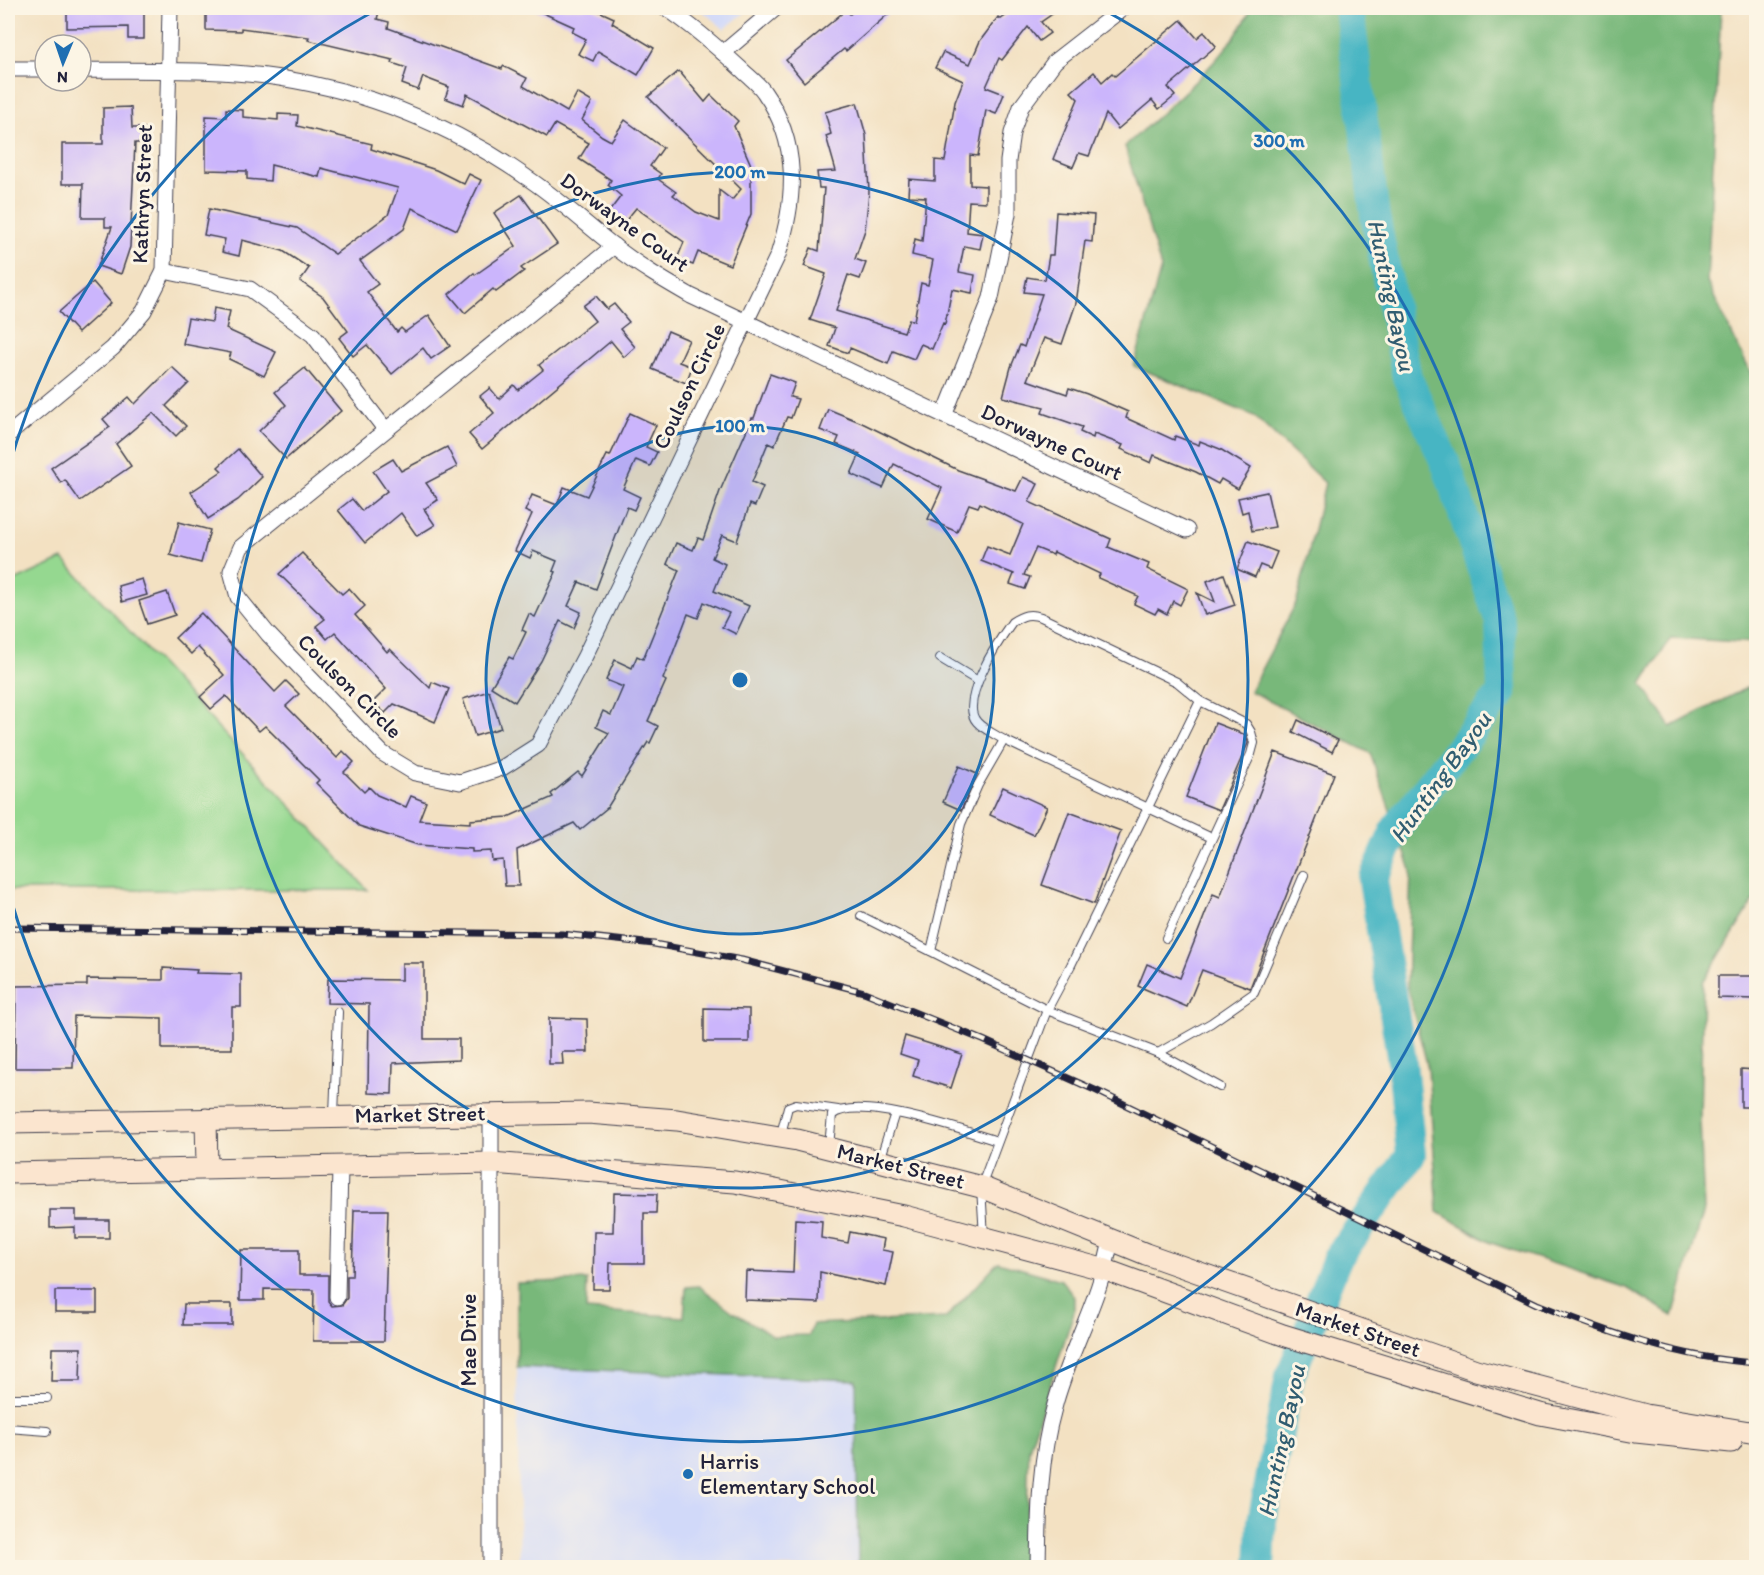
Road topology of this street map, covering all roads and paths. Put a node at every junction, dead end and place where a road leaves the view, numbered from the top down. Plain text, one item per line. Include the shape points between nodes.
1 (170, 8) edge
2 (666, 8) edge
3 (776, 8) edge
4 (1123, 8) edge
5 (723, 53) junction
6 (8, 69) edge
7 (33, 69) edge
8 (93, 70) edge
9 (169, 71) junction
10 (614, 246) junction
11 (164, 271) junction
12 (744, 323) junction
13 (944, 416) junction
14 (384, 429) junction
15 (8, 435) edge
16 (1187, 530) dead end
17 (940, 658) dead end
18 (978, 681) junction
19 (1200, 701) junction
20 (1004, 740) junction
21 (1148, 807) junction
22 (1212, 838) junction
23 (1304, 874) dead end
24 (861, 916) dead end
25 (1166, 938) dead end
26 (931, 951) junction
27 (1047, 1010) junction
28 (338, 1012) dead end
29 (1158, 1053) junction
30 (1220, 1087) dead end
31 (838, 1110) junction
32 (490, 1113) junction
33 (895, 1113) junction
34 (334, 1116) junction
35 (206, 1119) junction
36 (8, 1123) edge
37 (781, 1138) junction
38 (997, 1141) junction
39 (828, 1148) junction
40 (879, 1161) junction
41 (491, 1163) junction
42 (207, 1167) junction
43 (340, 1168) junction
44 (8, 1173) edge
45 (981, 1187) junction
46 (984, 1238) junction
47 (1111, 1239) junction
48 (1106, 1270) junction
49 (337, 1298) dead end
50 (8, 1398) edge
51 (47, 1398) dead end
52 (8, 1428) edge
53 (46, 1431) dead end
54 (1756, 1433) edge
55 (1756, 1442) edge
56 (491, 1568) edge
57 (1038, 1568) edge

1 - 9 street, Kathryn Street
2 - 5 street, Coulson Circle
3 - 5 street
4 - 13 street via 1054,61 1022,107 1012,133 1008,214 994,289
5 - 12 street, Coulson Circle via 764,90 781,124 793,189 778,255
6 - 7 street
8 - 9 street, Dorwayne Court
9 - 10 street, Dorwayne Court via 280,78 393,106 491,154 570,209
9 - 11 street, Kathryn Street
10 - 12 street, Dorwayne Court via 649,272
10 - 14 street, Coulson Circle
11 - 14 street via 250,289 313,335
11 - 15 street, Kathryn Street via 144,311 113,348
12 - 13 street, Dorwayne Court
12 - 14 street, Coulson Circle via 585,656 538,745 502,768 460,782 415,773 382,753 268,634 238,597 231,571 242,547
13 - 16 street, Dorwayne Court
17 - 18 lane
18 - 19 lane via 1012,622 1031,614 1178,682
18 - 20 lane via 971,710 976,722
19 - 21 lane
19 - 22 lane via 1246,724 1254,743
20 - 21 lane
20 - 26 lane via 961,824
21 - 22 lane
21 - 27 lane
22 - 25 lane
23 - 29 lane via 1254,993
24 - 26 lane
26 - 27 lane
27 - 29 lane
27 - 38 lane
28 - 34 lane
29 - 30 lane
31 - 33 lane
31 - 37 lane via 796,1104 788,1107
31 - 39 lane via 832,1115
32 - 34 main road, Market Street
32 - 37 main road, Market Street via 588,1113 677,1120
32 - 41 street, Mae Drive
33 - 38 lane
33 - 40 lane
34 - 35 main road, Market Street
35 - 36 main road, Market Street
35 - 42 main road
37 - 39 main road, Market Street
38 - 45 lane
39 - 40 main road, Market Street
40 - 45 main road, Market Street
41 - 43 main road, Market Street
41 - 46 main road, Market Street via 735,1182 903,1216
41 - 56 street, Mae Drive
42 - 43 main road, Market Street
42 - 44 main road, Market Street
43 - 49 street
45 - 46 lane
45 - 47 main road, Market Street
46 - 48 main road, Market Street
47 - 48 street
47 - 54 main road, Market Street via 1476,1370 1646,1415
48 - 55 main road, Market Street via 1283,1335 1540,1414 1636,1432
48 - 57 street via 1054,1407 1040,1476
50 - 51 lane
52 - 53 lane

